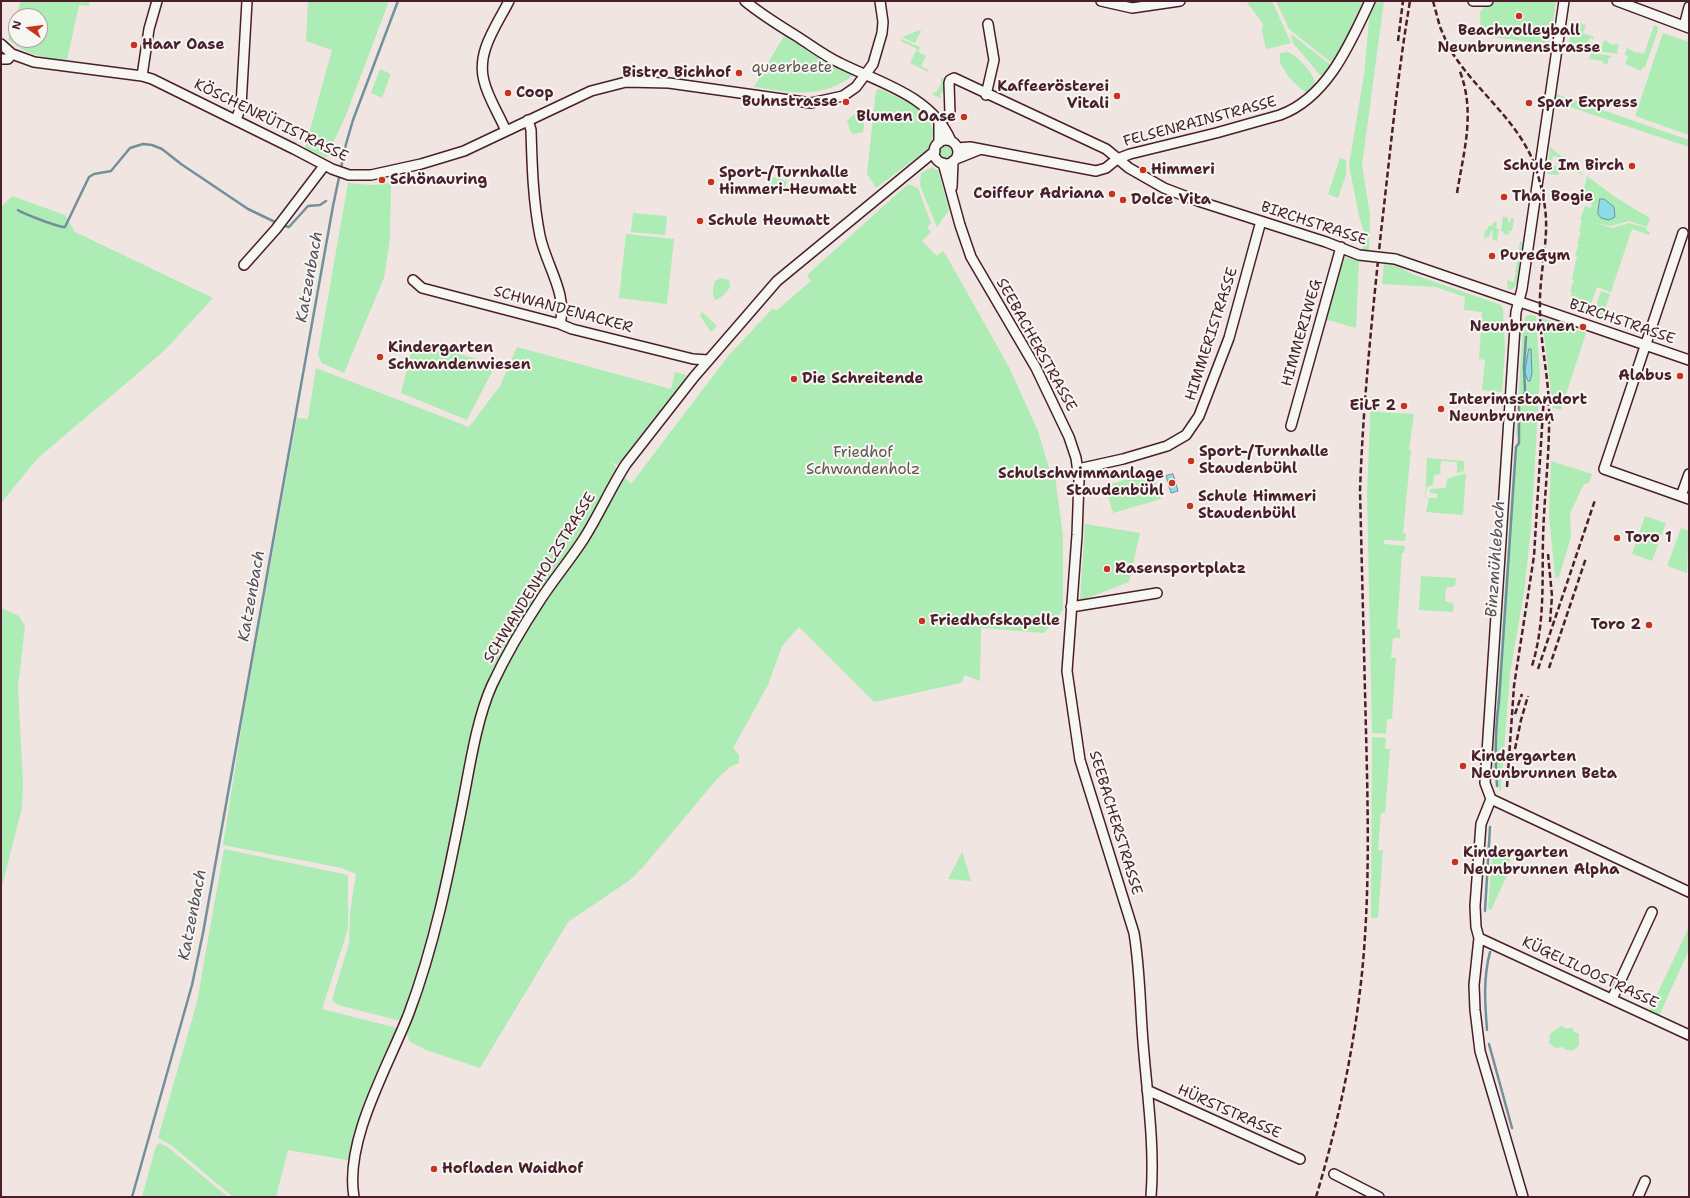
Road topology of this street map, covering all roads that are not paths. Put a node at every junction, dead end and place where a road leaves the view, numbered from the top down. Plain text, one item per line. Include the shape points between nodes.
1 (157, 1) edge
2 (247, 1) edge
3 (509, 1) edge
4 (745, 1) edge
5 (880, 1) edge
6 (1101, 1) edge
7 (1180, 1) edge
8 (1370, 1) edge
9 (1473, 1) edge
10 (1488, 1) edge
11 (1564, 1) edge
12 (1617, 1) edge
13 (1689, 7) edge
14 (988, 24) dead end
15 (1686, 27) edge
16 (1, 44) edge
17 (12, 54) junction
18 (1, 59) edge
19 (867, 75) junction
20 (142, 76) junction
21 (986, 94) junction
22 (236, 120) junction
23 (528, 120) junction
24 (939, 122) junction
25 (506, 131) junction
26 (939, 143) junction
27 (954, 145) junction
28 (982, 149) junction
29 (939, 158) junction
30 (1117, 158) junction
31 (955, 160) junction
32 (324, 166) junction
33 (952, 196) junction
34 (1262, 221) junction
35 (1683, 233) dead end
36 (1341, 247) junction
37 (244, 265) dead end
38 (413, 280) dead end
39 (1519, 301) junction
40 (560, 324) junction
41 (1646, 345) junction
42 (708, 360) junction
43 (1689, 360) edge
44 (1290, 426) dead end
45 (1078, 469) junction
46 (1689, 474) edge
47 (1685, 497) edge
48 (1157, 593) dead end
49 (1071, 607) junction
50 (1491, 799) junction
51 (1689, 892) edge
52 (1652, 912) dead end
53 (1479, 938) junction
54 (1612, 999) junction
55 (1689, 1035) edge
56 (1147, 1090) junction
57 (1300, 1160) dead end
58 (1334, 1174) dead end
59 (1645, 1181) dead end
60 (354, 1197) edge
61 (1151, 1197) edge
62 (1379, 1197) edge
63 (1523, 1197) edge
64 (1638, 1197) edge

1 - 20 street via 149,29
2 - 22 street via 241,106
3 - 25 street via 488,40 482,66 486,87
4 - 19 street via 772,22 839,62
5 - 19 street via 882,33
6 - 7 street via 1132,8
8 - 30 street, FELSENRAINSTRASSE via 1335,67 1300,106 1280,115
9 - 10 street
11 - 39 street
12 - 15 street
13 - 15 street
14 - 21 street via 994,60
16 - 17 street
17 - 18 street via 8,59
17 - 20 street, KÖSCHENRÜTISTRASSE via 45,64
19 - 23 street, KÖSCHENRÜTISTRASSE via 852,92 811,103 669,83 626,82 591,91
19 - 24 street via 918,100
20 - 22 street, KÖSCHENRÜTISTRASSE
21 - 24 street, FELSENRAINSTRASSE via 954,78 950,80 950,114
21 - 30 street, FELSENRAINSTRASSE via 1106,149
22 - 32 street, KÖSCHENRÜTISTRASSE
23 - 25 street, KÖSCHENRÜTISTRASSE
23 - 40 street via 531,130 536,211 545,256 550,263 564,308
24 - 26 street
24 - 27 street
25 - 32 street, KÖSCHENRÜTISTRASSE via 464,151 378,175 346,174
26 - 27 street via 945,141
26 - 29 street
27 - 28 street
27 - 31 street, SEEBACHERSTRASSE
28 - 30 street via 1091,171 1106,168
28 - 31 street
29 - 31 street
29 - 33 street, SEEBACHERSTRASSE
29 - 42 street, SCHWANDENHOLZSTRASSE via 911,171 777,281
30 - 34 street, BIRCHSTRASSE via 1129,168 1179,194
31 - 33 street, SEEBACHERSTRASSE
32 - 37 street via 276,229
33 - 45 street, SEEBACHERSTRASSE via 971,257 1036,368 1069,437
34 - 36 street, BIRCHSTRASSE
34 - 45 street, HIMMERISTRASSE via 1229,338 1199,416 1186,435 1167,446 1123,460
35 - 41 street
36 - 39 street, BIRCHSTRASSE, bridge via 1359,255 1395,259
36 - 44 street, HIMMERIWEG
38 - 40 street, SCHWANDENACKER via 422,288
39 - 41 street, BIRCHSTRASSE
39 - 50 street via 1516,312 1485,783
40 - 42 street, SCHWANDENACKER via 629,344
41 - 43 street, BIRCHSTRASSE
41 - 47 street via 1604,469
42 - 60 street, SCHWANDENHOLZSTRASSE via 614,482 598,516 541,599 505,658 491,688 475,740 440,912 411,1007 359,1134 352,1187
45 - 49 street, SEEBACHERSTRASSE via 1077,535
46 - 47 street
48 - 49 street
49 - 56 street, SEEBACHERSTRASSE via 1067,671 1080,760 1134,933 1139,960
50 - 51 street
50 - 53 street via 1481,824 1476,906
52 - 54 street
53 - 54 street, KÜGELILOOSTRASSE
53 - 63 street via 1474,990 1477,1038
54 - 55 street, KÜGELILOOSTRASSE
56 - 57 street, HÜRSTSTRASSE
56 - 61 street, SEEBACHERSTRASSE via 1153,1149
58 - 62 street
59 - 64 street

